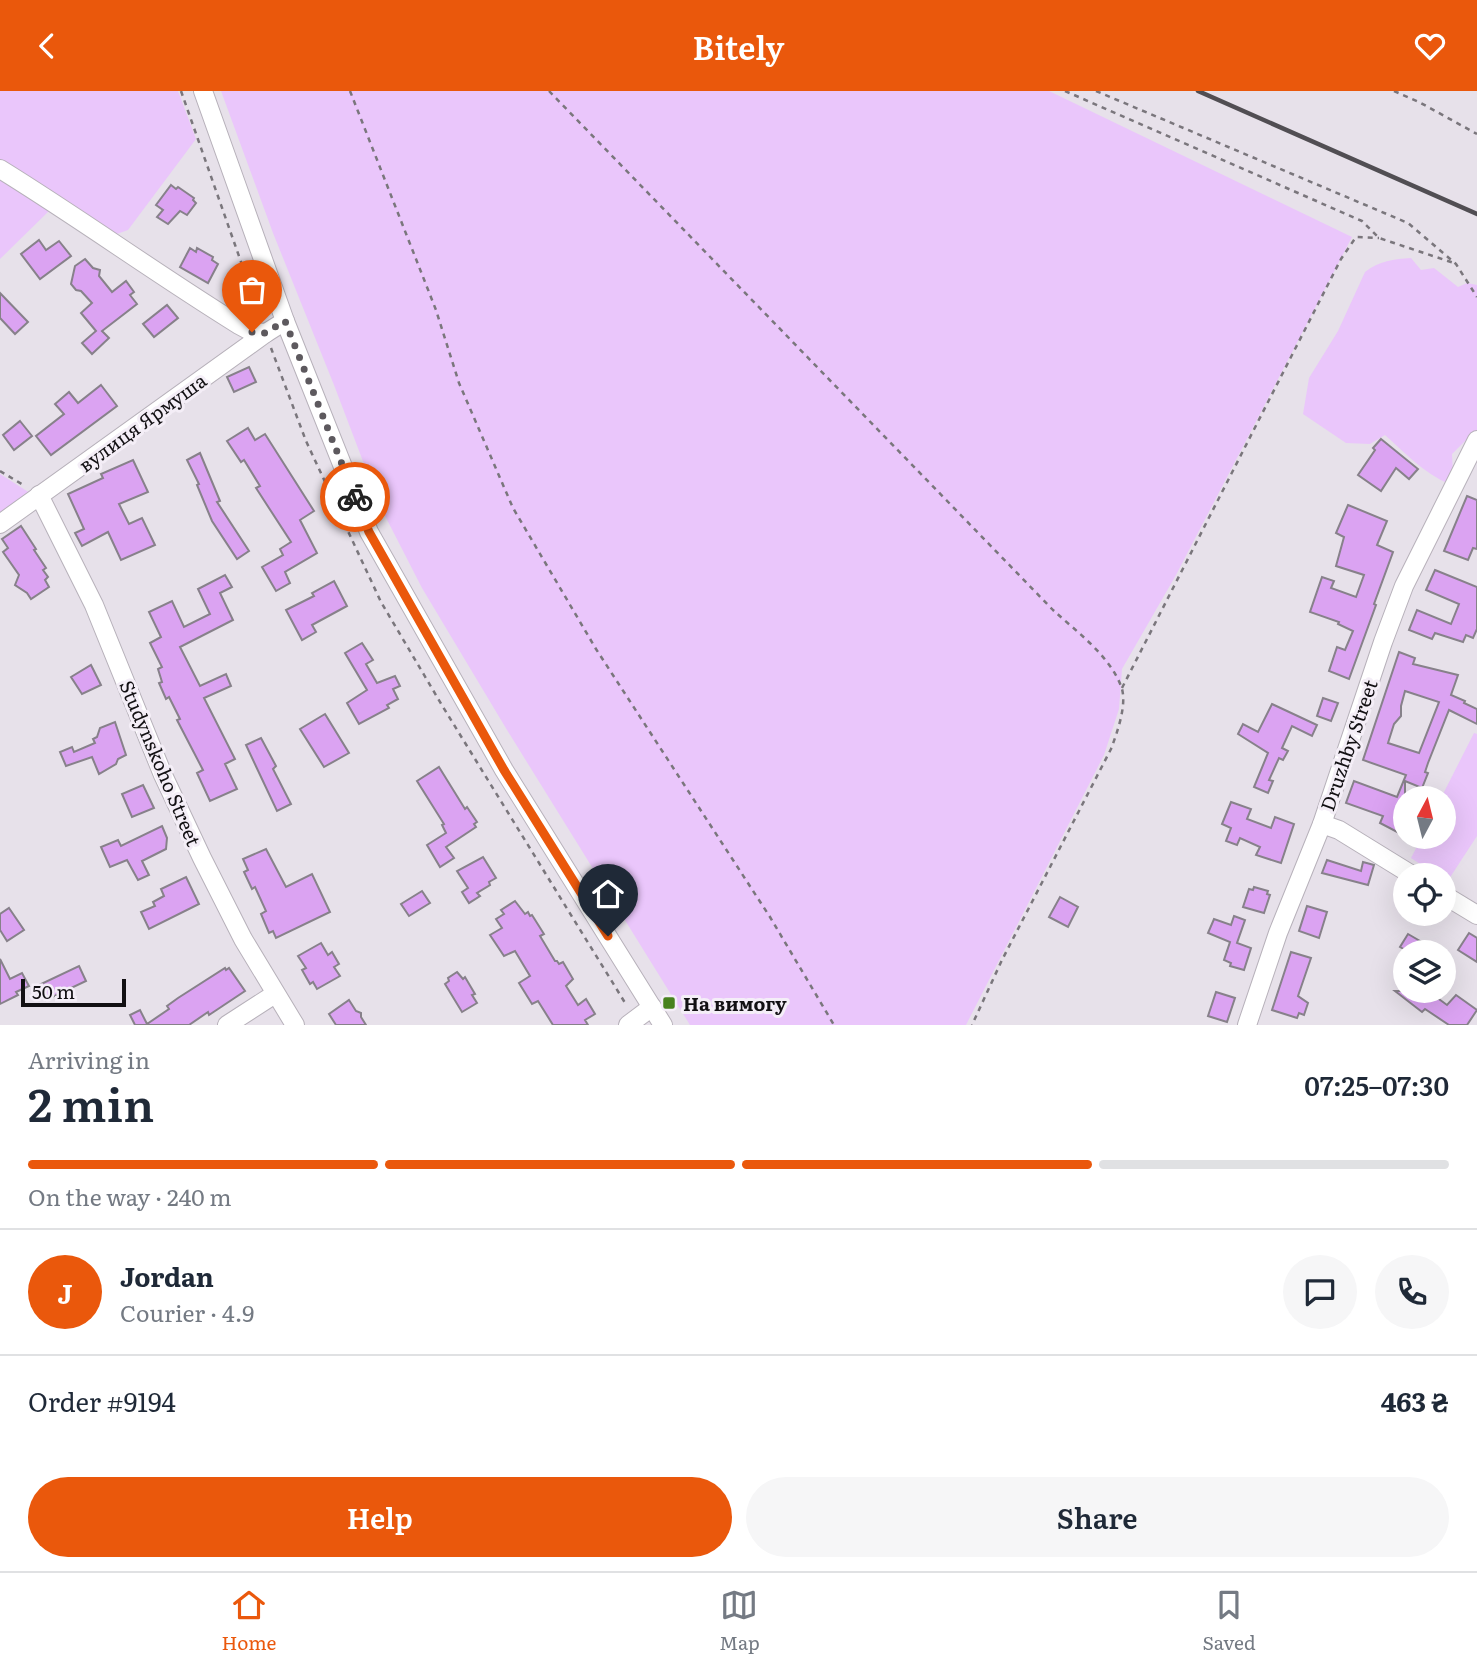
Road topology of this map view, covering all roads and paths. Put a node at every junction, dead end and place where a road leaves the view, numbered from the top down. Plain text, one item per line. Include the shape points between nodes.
1 (181, 91) edge
2 (203, 91) edge
3 (350, 91) edge
4 (549, 91) edge
5 (1065, 91) edge
6 (1096, 91) edge
7 (1395, 91) edge
8 (1477, 134) edge
9 (0, 169) edge
10 (1379, 238) junction
11 (1456, 264) junction
12 (1477, 297) edge
13 (285, 321) junction
14 (265, 333) junction
15 (1477, 440) edge
16 (0, 471) edge
17 (39, 495) junction
18 (0, 524) edge
19 (1122, 688) junction
20 (1322, 824) junction
21 (1393, 863) edge
22 (1456, 902) edge
23 (1477, 915) edge
24 (275, 994) junction
25 (652, 1007) junction
26 (227, 1025) edge
27 (295, 1025) edge
28 (628, 1025) edge
29 (663, 1025) edge
30 (834, 1025) edge
31 (972, 1025) edge
32 (1247, 1025) edge

1 - 14 path
2 - 13 street
3 - 30 path via 436,310 459,383 513,507 596,649 770,917
4 - 19 path via 1101,655
5 - 10 path via 1362,221
6 - 11 path via 1408,223
7 - 8 path
9 - 14 street via 239,325
10 - 11 path
10 - 19 path via 1356,237 1341,259
11 - 12 path
13 - 14 street, вулиця Ярмуша
13 - 25 street via 369,532 504,770
14 - 17 street, вулиця Ярмуша
15 - 20 street, Druzhby Street via 1404,586
16 - 17 path
17 - 18 street, вулиця Ярмуша
17 - 24 street, Studynskoho Street via 94,605 202,858
19 - 31 path via 1121,720 1111,749
20 - 21 street
20 - 32 street, Druzhby Street
22 - 23 street
24 - 26 street
24 - 27 street, Studynskoho Street
25 - 28 street
25 - 29 street

